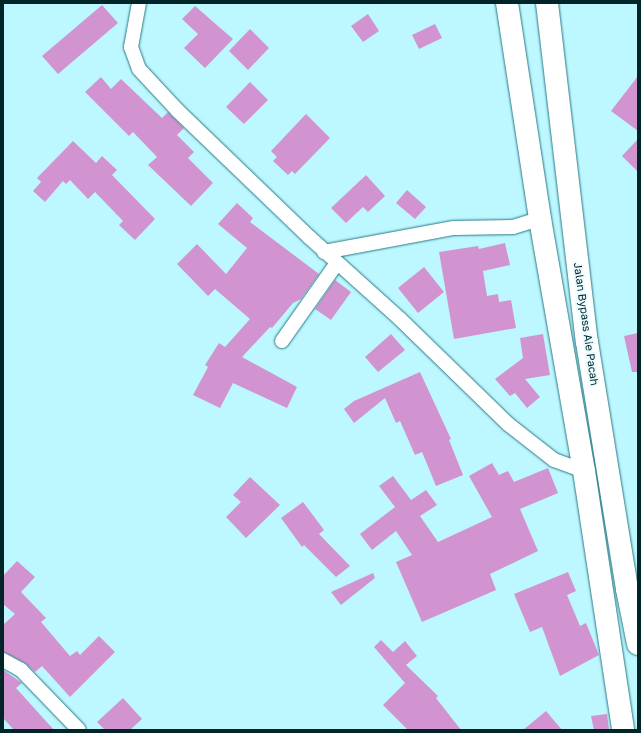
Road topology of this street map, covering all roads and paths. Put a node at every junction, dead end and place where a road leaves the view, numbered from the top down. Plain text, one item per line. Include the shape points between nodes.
1 (139, 3) edge
2 (507, 3) edge
3 (547, 3) edge
4 (540, 219) junction
5 (324, 252) junction
6 (337, 263) junction
7 (282, 341) dead end
8 (584, 471) junction
9 (638, 644) edge
10 (3, 660) edge
11 (79, 730) edge
12 (623, 730) edge

1 - 5 street via 131,47 139,69 178,111
2 - 4 highway
3 - 9 highway, Jalan Bypass Aie Pacah via 587,342 626,589
4 - 5 street via 513,227 454,228
4 - 8 highway
5 - 6 street
6 - 7 street
6 - 8 street via 531,443 554,460
8 - 12 highway
10 - 11 street via 21,670

